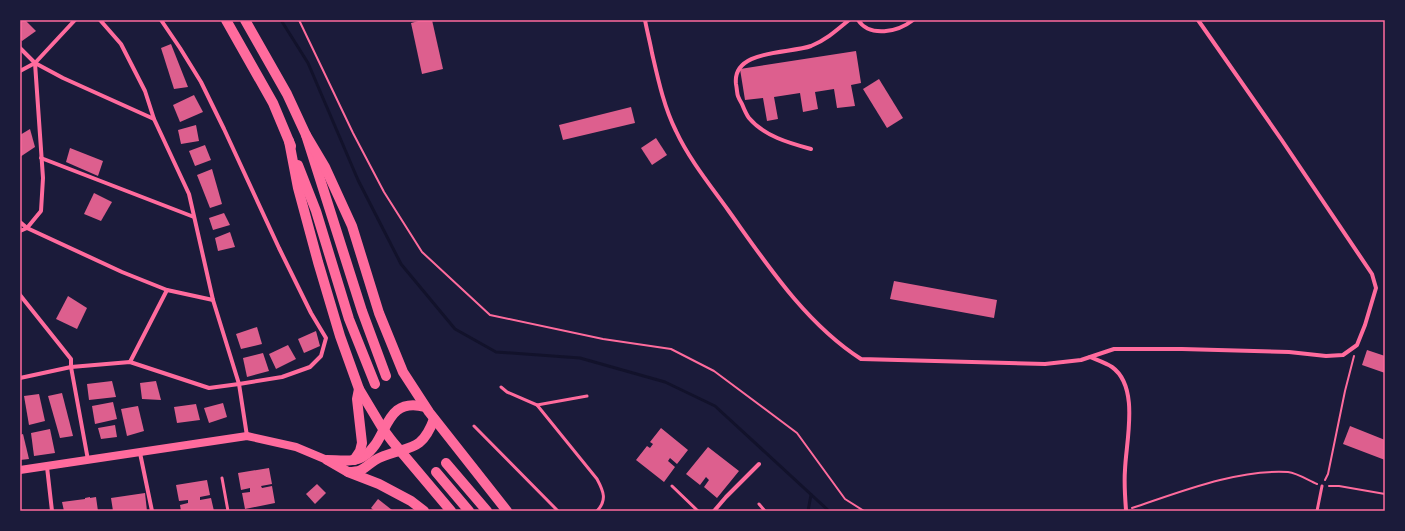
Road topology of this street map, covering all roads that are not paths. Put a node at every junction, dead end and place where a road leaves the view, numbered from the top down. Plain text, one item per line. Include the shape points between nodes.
1 (75, 20) edge
2 (100, 20) edge
3 (161, 20) edge
4 (226, 20) edge
5 (245, 20) edge
6 (645, 20) edge
7 (849, 20) edge
8 (858, 20) edge
9 (912, 20) edge
10 (1198, 20) edge
11 (20, 48) edge
12 (35, 63) junction
13 (20, 71) edge
14 (154, 119) junction
15 (306, 135) junction
16 (289, 141) junction
17 (811, 149) dead end
18 (41, 158) junction
19 (194, 217) junction
20 (20, 222) edge
21 (26, 228) junction
22 (20, 231) edge
23 (167, 290) junction
24 (20, 295) edge
25 (213, 300) junction
26 (1089, 357) junction
27 (130, 362) junction
28 (71, 368) junction
29 (386, 376) dead end
30 (20, 378) edge
31 (239, 384) junction
32 (375, 384) dead end
33 (501, 387) dead end
34 (359, 389) junction
35 (587, 396) dead end
36 (537, 405) junction
37 (425, 407) junction
38 (434, 418) junction
39 (474, 426) dead end
40 (383, 429) junction
41 (246, 436) junction
42 (400, 451) junction
43 (140, 453) junction
44 (88, 460) junction
45 (327, 460) junction
46 (354, 460) junction
47 (446, 463) dead end
48 (758, 464) dead end
49 (47, 467) junction
50 (20, 470) edge
51 (348, 472) junction
52 (436, 472) dead end
53 (222, 478) dead end
54 (672, 486) dead end
55 (1322, 486) road end
56 (759, 504) dead end
57 (1126, 510) edge
58 (52, 511) edge
59 (152, 511) edge
60 (228, 511) edge
61 (424, 511) edge
62 (452, 511) edge
63 (469, 511) edge
64 (487, 511) edge
65 (507, 511) edge
66 (558, 511) edge
67 (597, 511) edge
68 (698, 511) edge
69 (714, 511) edge
70 (765, 511) edge
71 (1317, 511) edge

1 - 12 street
2 - 14 street via 121,44 145,91
3 - 31 street via 201,82 278,248 326,338 321,356 310,367 282,377
4 - 16 main road via 273,103
5 - 15 main road via 287,94
6 - 26 street via 668,113 688,153 759,254 800,306 843,348 860,359 1046,364
7 - 17 street via 832,36 811,46 749,59 739,67 735,76 737,96 756,125 774,137
8 - 9 street via 862,27 879,32 896,30
10 - 26 street via 1372,274 1376,288 1365,325 1357,345 1343,355 1114,349
11 - 12 street
12 - 13 street
12 - 14 street
12 - 18 street
14 - 19 street via 189,194
15 - 29 main road via 362,311
15 - 37 main road via 325,167 352,226 379,313 397,359
16 - 32 main road via 316,211 350,319
16 - 34 main road via 298,188 318,262
18 - 19 street
18 - 21 street via 41,211
19 - 25 street
20 - 21 street
21 - 22 street
21 - 23 street
23 - 25 street
23 - 27 street
24 - 28 street via 71,359
25 - 31 street
26 - 57 street via 1112,367 1123,380 1127,390 1130,412 1125,471
27 - 28 street
27 - 31 street via 209,388
28 - 30 street
28 - 44 street
31 - 41 street
33 - 36 lane
34 - 40 main road
34 - 46 main road via 357,399 362,443
35 - 36 lane
36 - 67 lane via 601,486 603,503
37 - 38 main road
37 - 40 main road via 402,407
38 - 42 main road via 428,435 422,441
38 - 65 main road
39 - 66 lane
40 - 42 main road
40 - 46 main road via 374,447 364,456
41 - 43 main road
41 - 45 main road via 296,447
42 - 51 main road via 374,460 360,470
42 - 62 main road
43 - 44 main road
43 - 59 street
44 - 49 main road
45 - 46 main road
45 - 51 main road
47 - 64 main road
48 - 69 street
49 - 50 main road
49 - 58 street
51 - 61 main road via 380,484
52 - 63 main road
53 - 60 lane
54 - 68 lane
55 - 71 lane
56 - 70 lane

